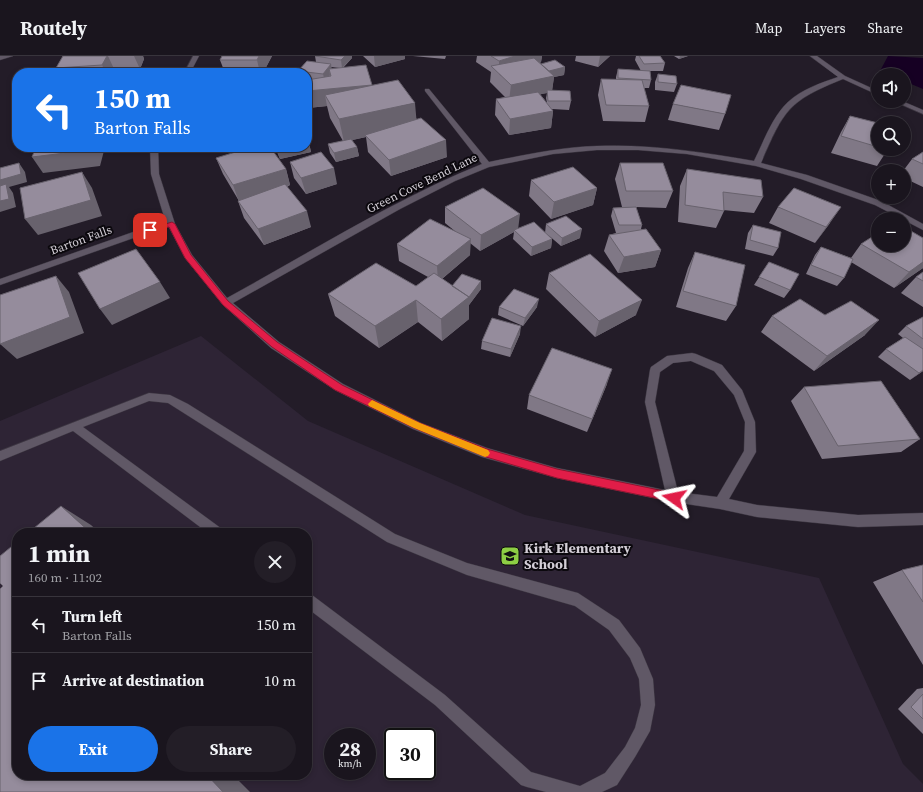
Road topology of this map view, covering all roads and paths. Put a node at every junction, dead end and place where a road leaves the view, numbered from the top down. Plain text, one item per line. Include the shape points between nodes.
1 (10, 56) edge
2 (196, 56) edge
3 (813, 56) edge
4 (0, 58) edge
5 (190, 68) edge
6 (844, 77) junction
7 (427, 90) dead end
8 (871, 90) edge
9 (911, 107) edge
10 (923, 112) edge
11 (154, 152) edge
12 (757, 164) junction
13 (487, 165) junction
14 (172, 224) junction
15 (923, 227) edge
16 (0, 282) edge
17 (226, 303) junction
18 (74, 426) junction
19 (0, 456) edge
20 (674, 498) junction
21 (720, 503) junction
22 (923, 519) edge
23 (211, 528) edge
24 (312, 604) edge
25 (576, 792) edge
26 (586, 792) edge

1 - 4 street
2 - 5 street
3 - 6 street
6 - 8 street
6 - 12 street via 813,89 791,103 777,122
7 - 13 street
9 - 10 street
11 - 14 street via 155,174
12 - 13 street, Green Cove Bend Lane via 687,152 597,148 553,152
12 - 15 street, Green Cove Bend Lane via 804,177 878,203
13 - 17 street, Green Cove Bend Lane via 396,207
14 - 16 street, Barton Falls via 139,233
14 - 17 street via 188,256
17 - 20 street via 275,344 338,387 417,426 486,453 557,473
18 - 19 street
18 - 23 street
18 - 26 street via 149,397 170,399 391,538 468,569 578,600 614,625 635,653 646,679 648,704 642,731 611,779
20 - 21 street
20 - 21 street via 650,402 655,370 671,359 692,357 718,368 738,393 750,422 750,452
21 - 22 street via 757,510 858,521
24 - 25 street via 440,700 527,779

